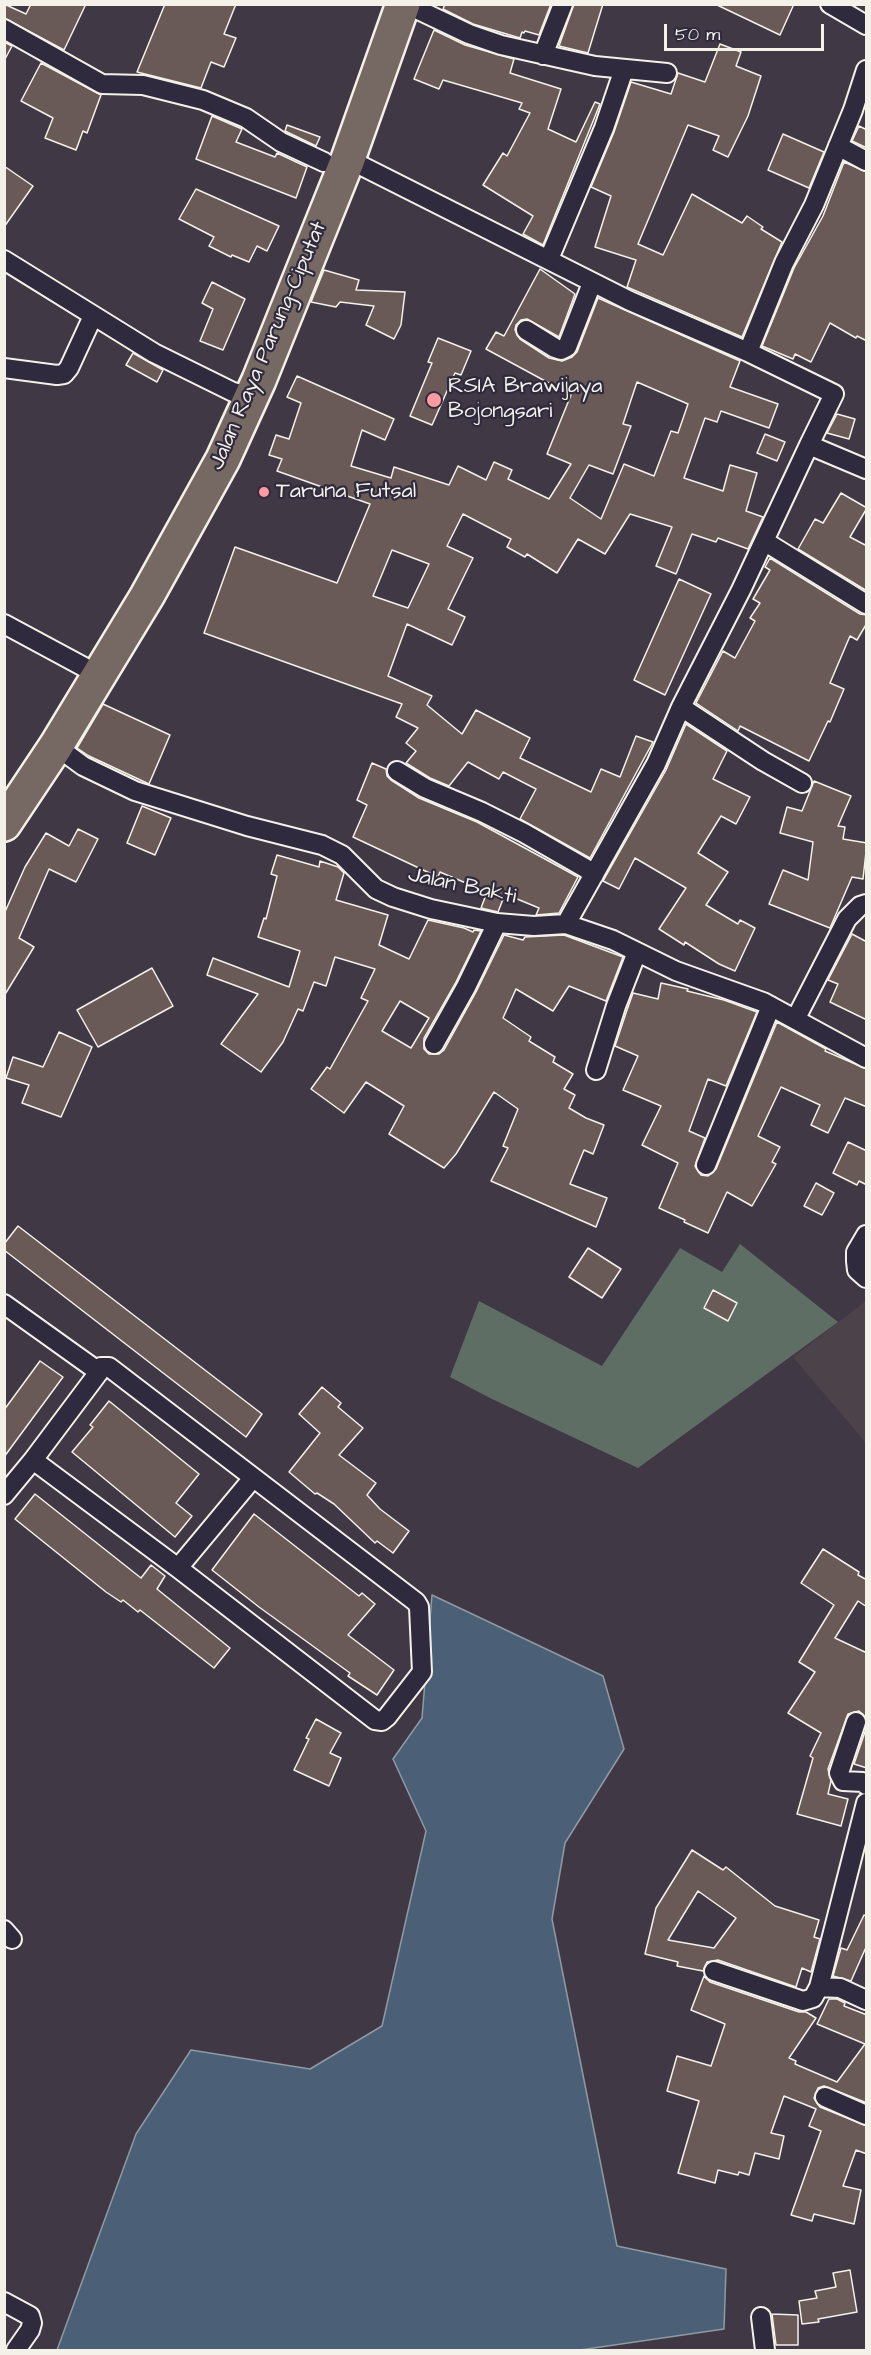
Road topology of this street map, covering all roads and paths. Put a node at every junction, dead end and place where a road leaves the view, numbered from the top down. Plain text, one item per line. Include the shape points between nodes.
1 (383, 4) edge
2 (404, 4) edge
3 (563, 4) edge
4 (830, 4) edge
5 (867, 25) edge
6 (4, 29) edge
7 (543, 55) junction
8 (624, 69) junction
9 (867, 70) edge
10 (667, 74) dead end
11 (838, 146) junction
12 (336, 161) junction
13 (867, 161) edge
14 (549, 259) junction
15 (4, 260) edge
16 (592, 283) junction
17 (93, 316) junction
18 (526, 330) dead end
19 (748, 352) junction
20 (4, 369) edge
21 (242, 395) junction
22 (809, 445) junction
23 (867, 469) edge
24 (764, 542) junction
25 (867, 604) edge
26 (4, 624) edge
27 (84, 667) junction
28 (681, 707) junction
29 (56, 746) junction
30 (397, 771) dead end
31 (802, 783) dead end
32 (4, 788) edge
33 (4, 824) edge
34 (594, 875) junction
35 (867, 904) edge
36 (496, 923) junction
37 (566, 924) junction
38 (637, 952) junction
39 (771, 1005) junction
40 (796, 1018) junction
41 (434, 1044) dead end
42 (867, 1058) edge
43 (596, 1070) dead end
44 (706, 1164) dead end
45 (867, 1235) edge
46 (862, 1274) edge
47 (4, 1304) edge
48 (99, 1372) junction
49 (33, 1460) junction
50 (253, 1478) junction
51 (4, 1495) edge
52 (178, 1568) junction
53 (856, 1722) dead end
54 (867, 1785) edge
55 (867, 1803) edge
56 (714, 1971) dead end
57 (819, 1987) junction
58 (867, 2000) edge
59 (825, 2097) dead end
60 (867, 2115) edge
61 (4, 2302) edge
62 (761, 2317) dead end
63 (16, 2350) edge
64 (765, 2350) edge

1 - 12 highway, Jalan Raya Parung—Ciputat
2 - 7 street via 490,42
2 - 12 highway, Jalan Raya Parung—Ciputat
3 - 7 street
4 - 5 street
6 - 12 street via 102,84 143,85 203,100 246,118 281,142
7 - 8 street
8 - 10 street
8 - 14 street via 604,128
9 - 11 street
11 - 13 street
11 - 19 street
12 - 14 street
12 - 21 highway, Jalan Raya Parung—Ciputat
14 - 16 street
15 - 17 street
16 - 18 street via 567,347 555,348
16 - 19 street
17 - 20 street via 64,374
17 - 21 street via 168,361
19 - 22 street via 834,394
21 - 27 highway, Jalan Raya Parung—Ciputat via 189,480
21 - 29 highway, Jalan Raya Parung—Ciputat via 223,459 181,538
22 - 23 street
22 - 24 street
24 - 25 street
24 - 28 street
26 - 27 street
27 - 32 highway, Jalan Raya Parung—Ciputat
28 - 31 street
28 - 34 street via 656,764
29 - 33 highway, Jalan Raya Parung—Ciputat
29 - 36 street, Jalan Bakti via 83,766 135,791 322,845 342,855 376,890 393,897
30 - 34 street via 524,833
34 - 37 street
35 - 40 street via 846,919
36 - 37 street, Jalan Bakti
36 - 41 street
37 - 38 street, Jalan Bakti
38 - 39 street, Jalan Bakti via 676,971
38 - 43 street
39 - 40 street, Jalan Bakti
39 - 44 street
40 - 42 street, Jalan Bakti
45 - 46 street via 856,1252
47 - 48 street
48 - 49 street
48 - 50 street via 101,1367 109,1367
49 - 51 street
49 - 52 street
50 - 52 street
50 - 52 street via 419,1607 422,1672 387,1718 375,1720
53 - 54 street via 839,1773 843,1781
55 - 57 street
56 - 57 street via 804,2001 813,1998
57 - 58 street via 840,1988
59 - 60 street
61 - 63 street via 30,2316 32,2323
62 - 64 street

